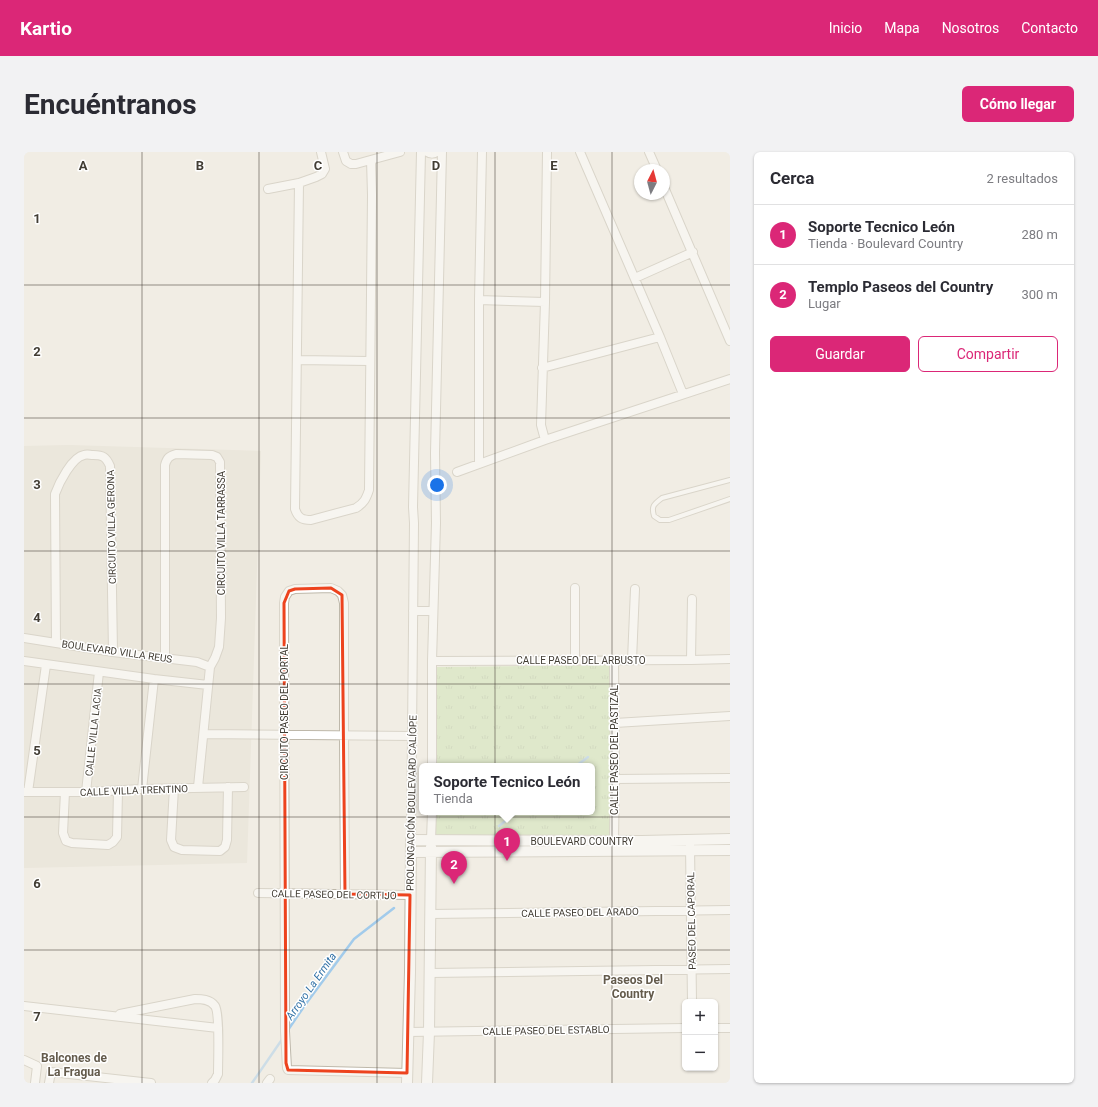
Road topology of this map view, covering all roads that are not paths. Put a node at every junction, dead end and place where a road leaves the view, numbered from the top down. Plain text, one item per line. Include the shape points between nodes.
1 (321, 152) edge
2 (342, 152) edge
3 (400, 152) edge
4 (421, 152) edge
5 (427, 152) edge
6 (438, 152) edge
7 (442, 152) edge
8 (482, 152) edge
9 (547, 152) edge
10 (580, 152) edge
11 (649, 152) edge
12 (371, 160) junction
13 (654, 164) edge
14 (299, 183) junction
15 (268, 189) dead end
16 (670, 200) edge
17 (693, 252) junction
18 (635, 278) junction
19 (479, 300) junction
20 (545, 302) junction
21 (660, 337) junction
22 (730, 341) edge
23 (297, 360) junction
24 (369, 361) junction
25 (542, 368) junction
26 (730, 379) edge
27 (683, 394) junction
28 (545, 440) junction
29 (479, 464) junction
30 (457, 472) dead end
31 (730, 480) edge
32 (730, 499) edge
33 (575, 588) dead end
34 (634, 589) dead end
35 (692, 599) dead end
36 (413, 611) junction
37 (433, 611) junction
38 (24, 638) edge
39 (56, 643) junction
40 (113, 652) junction
41 (165, 658) junction
42 (730, 659) edge
43 (575, 660) junction
44 (614, 660) junction
45 (632, 660) junction
46 (691, 660) junction
47 (24, 661) edge
48 (432, 661) junction
49 (46, 665) junction
50 (210, 667) junction
51 (99, 672) junction
52 (154, 679) junction
53 (208, 685) junction
54 (730, 716) edge
55 (615, 723) junction
56 (204, 734) junction
57 (284, 734) junction
58 (344, 735) junction
59 (412, 736) junction
60 (432, 763) edge
61 (730, 778) edge
62 (615, 779) junction
63 (198, 787) junction
64 (228, 787) junction
65 (244, 787) dead end
66 (174, 788) junction
67 (142, 789) junction
68 (118, 791) junction
69 (26, 792) edge
70 (65, 792) junction
71 (86, 792) junction
72 (432, 815) edge
73 (730, 839) edge
74 (411, 840) junction
75 (431, 840) junction
76 (614, 840) junction
77 (690, 840) junction
78 (730, 850) edge
79 (690, 851) junction
80 (411, 852) junction
81 (431, 852) junction
82 (258, 893) dead end
83 (285, 894) junction
84 (345, 894) junction
85 (410, 895) junction
86 (730, 910) edge
87 (690, 911) junction
88 (430, 914) junction
89 (730, 969) edge
90 (691, 970) junction
91 (429, 973) junction
92 (692, 999) edge
93 (24, 1006) edge
94 (112, 1016) junction
95 (218, 1028) junction
96 (682, 1028) edge
97 (718, 1028) edge
98 (730, 1028) edge
99 (408, 1032) junction
100 (429, 1032) junction
101 (24, 1060) edge
102 (407, 1078) edge
103 (35, 1083) edge
104 (49, 1083) edge
105 (151, 1083) edge
106 (212, 1083) edge
107 (427, 1083) edge

1 - 14 street via 325,169 322,174
2 - 12 street via 346,161 351,164
3 - 12 street
4 - 36 street, PROLONGACIÓN BOULEVARD CALÍOPE
5 - 6 street
7 - 37 street, PROLONGACIÓN BOULEVARD CALÍOPE
8 - 19 street
9 - 20 street
10 - 18 street
11 - 13 street
12 - 24 street
14 - 15 street
14 - 23 street
16 - 17 street
17 - 18 street
17 - 22 street
18 - 21 street
19 - 20 street
19 - 29 street
20 - 25 street
21 - 25 street
21 - 27 street
23 - 24 street
23 - 24 street via 295,510 303,520 356,508 366,499
25 - 28 street via 541,425
26 - 27 street
27 - 28 street
28 - 29 street
29 - 30 street
31 - 32 lane via 662,498 655,503 652,510 654,516 660,520 669,520
33 - 43 street
34 - 45 street
35 - 46 street
36 - 37 street
36 - 59 street, PROLONGACIÓN BOULEVARD CALÍOPE
37 - 48 street, PROLONGACIÓN BOULEVARD CALÍOPE
38 - 39 street, BOULEVARD VILLA REUS
39 - 40 street, BOULEVARD VILLA REUS
39 - 40 street, CIRCUITO VILLA GERONA via 55,494 73,462 83,454 97,455 103,456 110,466
40 - 41 street, BOULEVARD VILLA REUS
41 - 50 street, BOULEVARD VILLA REUS via 197,662
41 - 50 street, CIRCUITO VILLA TARRASSA via 165,465 170,455 212,455 220,462 221,618 219,647
42 - 46 street, CALLE PASEO DEL ARBUSTO
43 - 44 street, CALLE PASEO DEL ARBUSTO
43 - 48 street, CALLE PASEO DEL ARBUSTO
44 - 45 street, CALLE PASEO DEL ARBUSTO
44 - 55 street, CALLE PASEO DEL PASTIZAL
45 - 46 street, CALLE PASEO DEL ARBUSTO
47 - 49 street
48 - 60 street, PROLONGACIÓN BOULEVARD CALÍOPE
49 - 51 street
49 - 69 street
50 - 53 street
51 - 52 street
51 - 71 street, CALLE VILLA LACIA
52 - 53 street
52 - 67 street
53 - 56 street
54 - 55 street
55 - 62 street, CALLE PASEO DEL PASTIZAL
56 - 57 street
56 - 63 street
57 - 58 street
57 - 58 street, CIRCUITO PASEO DEL PORTAL via 285,596 295,589 331,588 338,590 344,603
57 - 83 street, CIRCUITO PASEO DEL PORTAL
58 - 59 street
58 - 84 street, CIRCUITO PASEO DEL PORTAL
59 - 74 street, PROLONGACIÓN BOULEVARD CALÍOPE
61 - 62 street
62 - 76 street, CALLE PASEO DEL PASTIZAL
63 - 64 street, CALLE VILLA TRENTINO
63 - 66 street, CALLE VILLA TRENTINO
64 - 65 street, CALLE VILLA TRENTINO
64 - 66 street via 227,840 225,847 220,851 182,850 174,847 171,840
66 - 67 street, CALLE VILLA TRENTINO
67 - 68 street, CALLE VILLA TRENTINO
68 - 70 street via 117,837 108,845 66,841 63,833
68 - 71 street, CALLE VILLA TRENTINO
69 - 70 street, CALLE VILLA TRENTINO
70 - 71 street, CALLE VILLA TRENTINO
72 - 75 street, PROLONGACIÓN BOULEVARD CALÍOPE
73 - 77 street, BOULEVARD COUNTRY
74 - 75 street, BOULEVARD COUNTRY
74 - 80 street, PROLONGACIÓN BOULEVARD CALÍOPE
75 - 76 street, BOULEVARD COUNTRY
75 - 81 street, PROLONGACIÓN BOULEVARD CALÍOPE
76 - 77 street, BOULEVARD COUNTRY
77 - 79 street, PASEO DEL CAPORAL
78 - 79 street, BOULEVARD COUNTRY
79 - 81 street, BOULEVARD COUNTRY
79 - 87 street, PASEO DEL CAPORAL
80 - 81 street, BOULEVARD COUNTRY
80 - 85 street, PROLONGACIÓN BOULEVARD CALÍOPE
81 - 88 street, PROLONGACIÓN BOULEVARD CALÍOPE
82 - 83 street, CALLE PASEO DEL CORTIJO
83 - 84 street, CALLE PASEO DEL CORTIJO
83 - 102 street, CIRCUITO PASEO DEL PORTAL via 285,1031 288,1070
84 - 85 street, CALLE PASEO DEL CORTIJO
85 - 99 street, PROLONGACIÓN BOULEVARD CALÍOPE
86 - 87 street, CALLE PASEO DEL ARADO
87 - 88 street, CALLE PASEO DEL ARADO
87 - 90 street, PASEO DEL CAPORAL
88 - 91 street, PROLONGACIÓN BOULEVARD CALÍOPE
89 - 90 street
90 - 91 street
90 - 92 street, PASEO DEL CAPORAL
91 - 100 street, PROLONGACIÓN BOULEVARD CALÍOPE
93 - 94 street
94 - 95 street
94 - 95 street via 204,999 214,1005 217,1011
95 - 106 street via 218,1074
96 - 100 street, CALLE PASEO DEL ESTABLO
97 - 98 street
99 - 100 street, CALLE PASEO DEL ESTABLO
99 - 102 street, PROLONGACIÓN BOULEVARD CALÍOPE
100 - 107 street, PROLONGACIÓN BOULEVARD CALÍOPE
101 - 103 street via 37,1066
104 - 105 street via 51,1072

